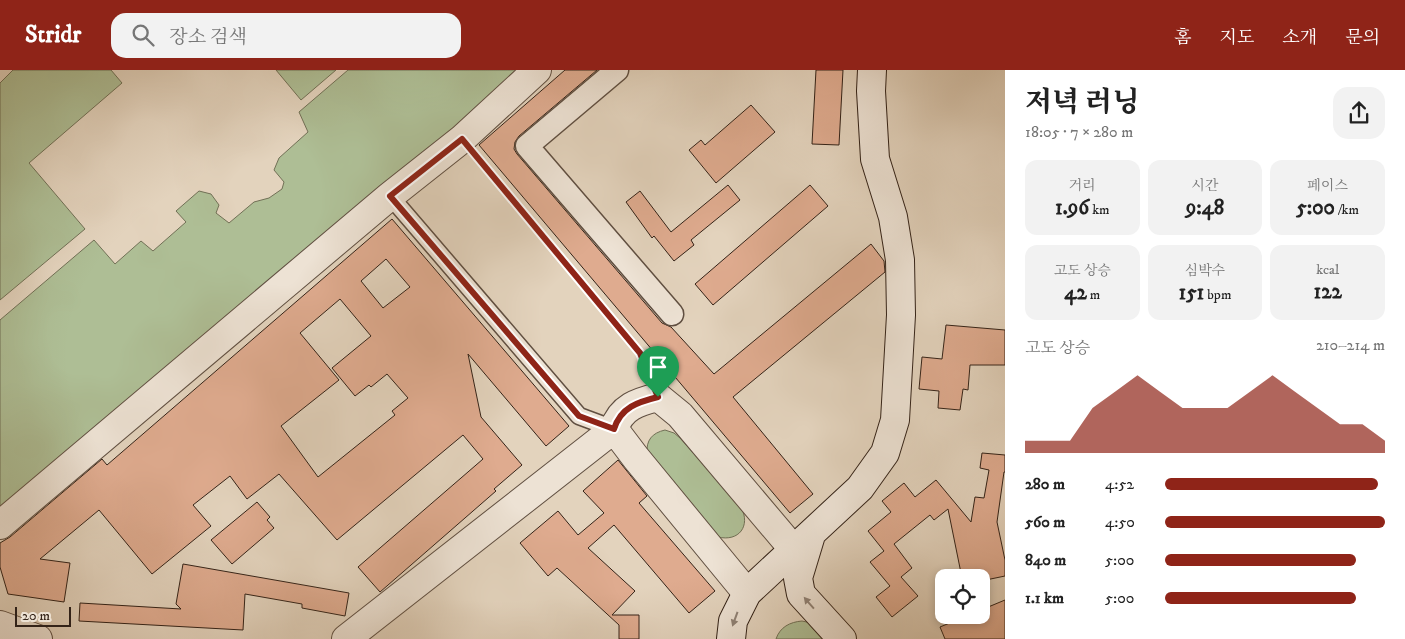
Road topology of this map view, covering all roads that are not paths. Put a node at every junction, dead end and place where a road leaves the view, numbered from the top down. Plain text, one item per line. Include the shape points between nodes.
1 (537, 70) edge
2 (617, 70) edge
3 (872, 70) edge
4 (390, 196) junction
5 (672, 314) dead end
6 (614, 429) junction
7 (0, 525) edge
8 (803, 540) junction
9 (747, 593) junction
10 (0, 625) edge
11 (38, 639) edge
12 (346, 639) edge
13 (731, 639) edge
14 (842, 639) edge

1 - 4 street via 462,139
2 - 5 street via 527,146
3 - 8 street via 875,159 893,217 900,260 901,314 895,420 885,453 860,488
4 - 6 street via 579,416
4 - 7 street
6 - 8 street via 618,418 636,402 658,397 680,415
6 - 9 street
6 - 12 street
8 - 9 street
14 -> 8 street via 801,594 798,578
9 -> 13 street via 733,620
10 - 11 street

